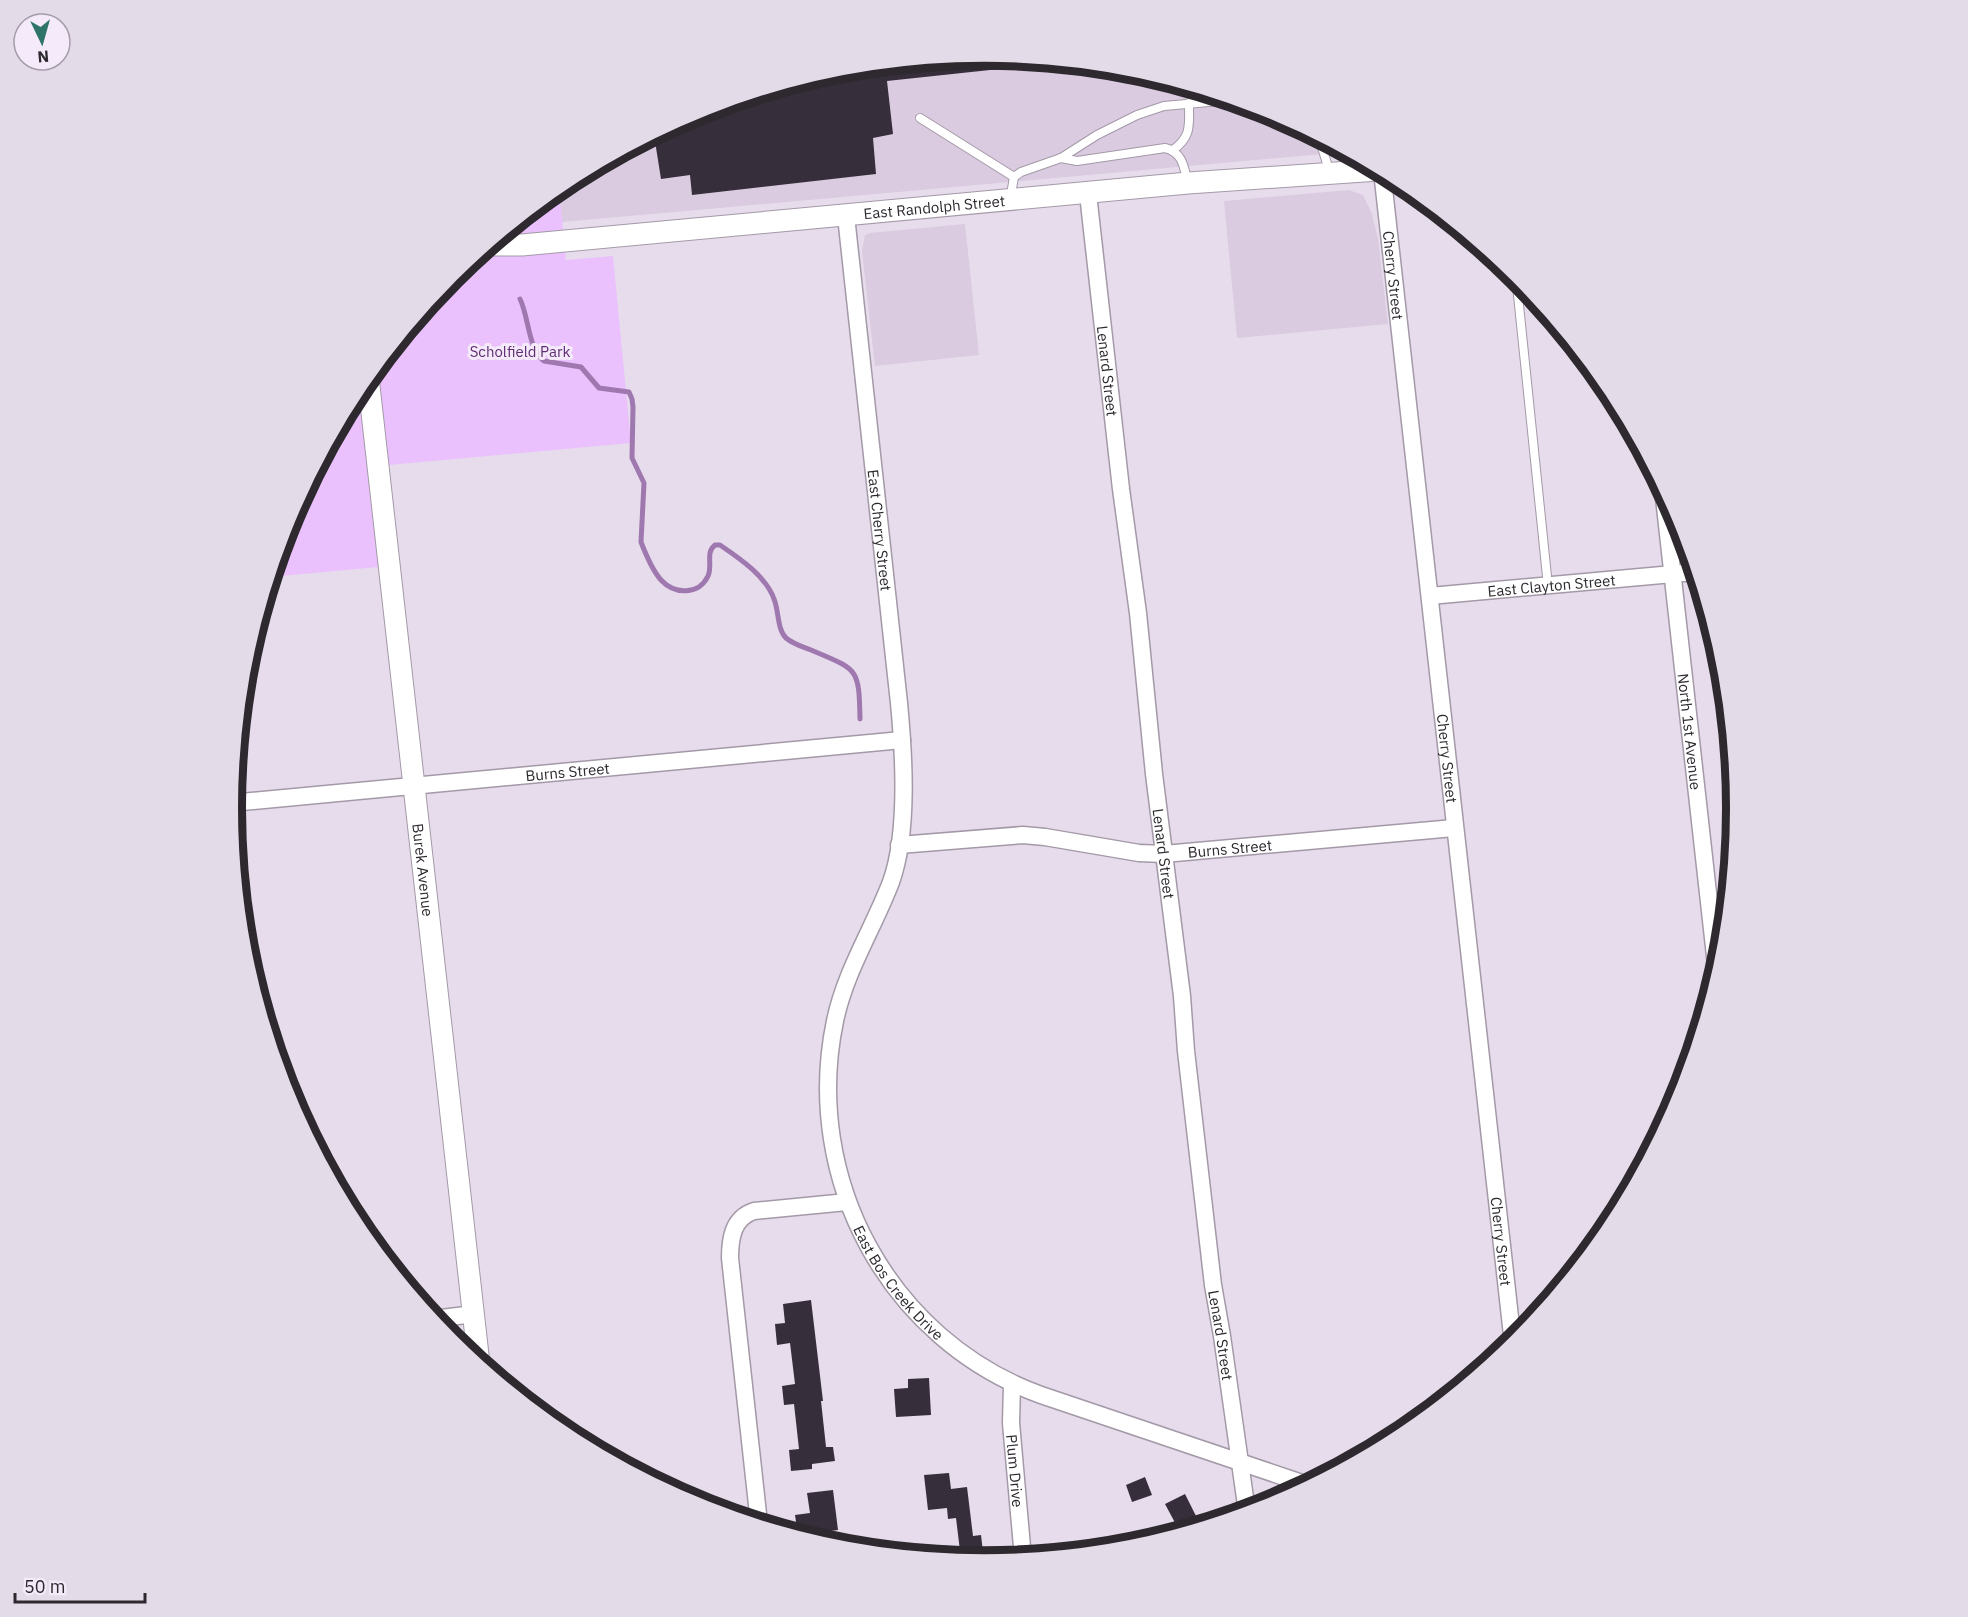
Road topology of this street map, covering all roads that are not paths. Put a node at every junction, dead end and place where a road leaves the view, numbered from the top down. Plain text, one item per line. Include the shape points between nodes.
1 (1211, 101) edge
2 (1189, 103) junction
3 (920, 118) dead end
4 (1322, 148) edge
5 (1173, 150) junction
6 (1061, 158) junction
7 (1366, 172) edge
8 (1330, 173) junction
9 (1014, 177) junction
10 (1381, 181) edge
11 (1188, 183) junction
12 (1088, 194) junction
13 (1010, 201) junction
14 (846, 216) junction
15 (500, 245) edge
16 (1518, 292) edge
17 (370, 392) edge
18 (1666, 515) edge
19 (1688, 573) edge
20 (1673, 574) junction
21 (1548, 586) junction
22 (1430, 596) junction
23 (902, 740) junction
24 (414, 785) junction
25 (242, 802) edge
26 (1454, 828) junction
27 (899, 845) junction
28 (1164, 855) junction
29 (1714, 943) edge
30 (847, 1202) junction
31 (474, 1314) junction
32 (444, 1318) edge
33 (1512, 1331) edge
34 (478, 1352) edge
35 (1012, 1384) junction
36 (1241, 1462) junction
37 (1296, 1481) edge
38 (1246, 1503) edge
39 (758, 1516) edge
40 (1022, 1549) edge

1 - 2 lane
2 - 5 lane via 1189,130
2 - 6 lane via 1137,115
3 - 9 lane
4 - 8 lane
5 - 6 lane via 1077,161
5 - 11 lane via 1182,160
6 - 9 lane
7 - 8 street, East Randolph Street
8 - 11 street, East Randolph Street
9 - 13 lane
10 - 22 street, Cherry Street
11 - 12 street, East Randolph Street
12 - 13 street, East Randolph Street
12 - 28 street, Lenard Street
13 - 14 street, East Randolph Street
14 - 15 street, East Randolph Street
14 - 23 street, East Cherry Street
16 - 21 lane
17 - 24 street, Burek Avenue
18 - 20 street, North 1st Avenue
19 - 20 street, East Clayton Street
20 - 21 street, East Clayton Street
20 - 29 street, North 1st Avenue
21 - 22 street, East Clayton Street
22 - 26 street, Cherry Street
23 - 24 street, Burns Street
23 - 27 street, East Cherry Street
24 - 25 street, Burns Street
24 - 31 street, Burek Avenue
26 - 28 street, Burns Street
26 - 33 street, Cherry Street
27 - 28 street, Burns Street via 1033,835
27 - 30 street, East Bos Creek Drive via 891,881 842,993 833,1032 830,1118
28 - 36 street, Lenard Street via 1213,1286
30 - 35 street, East Bos Creek Drive via 876,1260 907,1302 960,1352
30 - 39 street via 754,1211 741,1217 732,1234 730,1258
31 - 32 street
31 - 34 street, Burek Avenue
35 - 36 street, East Bos Creek Drive
35 - 40 street, Plum Drive via 1011,1423
36 - 37 street, East Bos Creek Drive
36 - 38 street, Lenard Street

